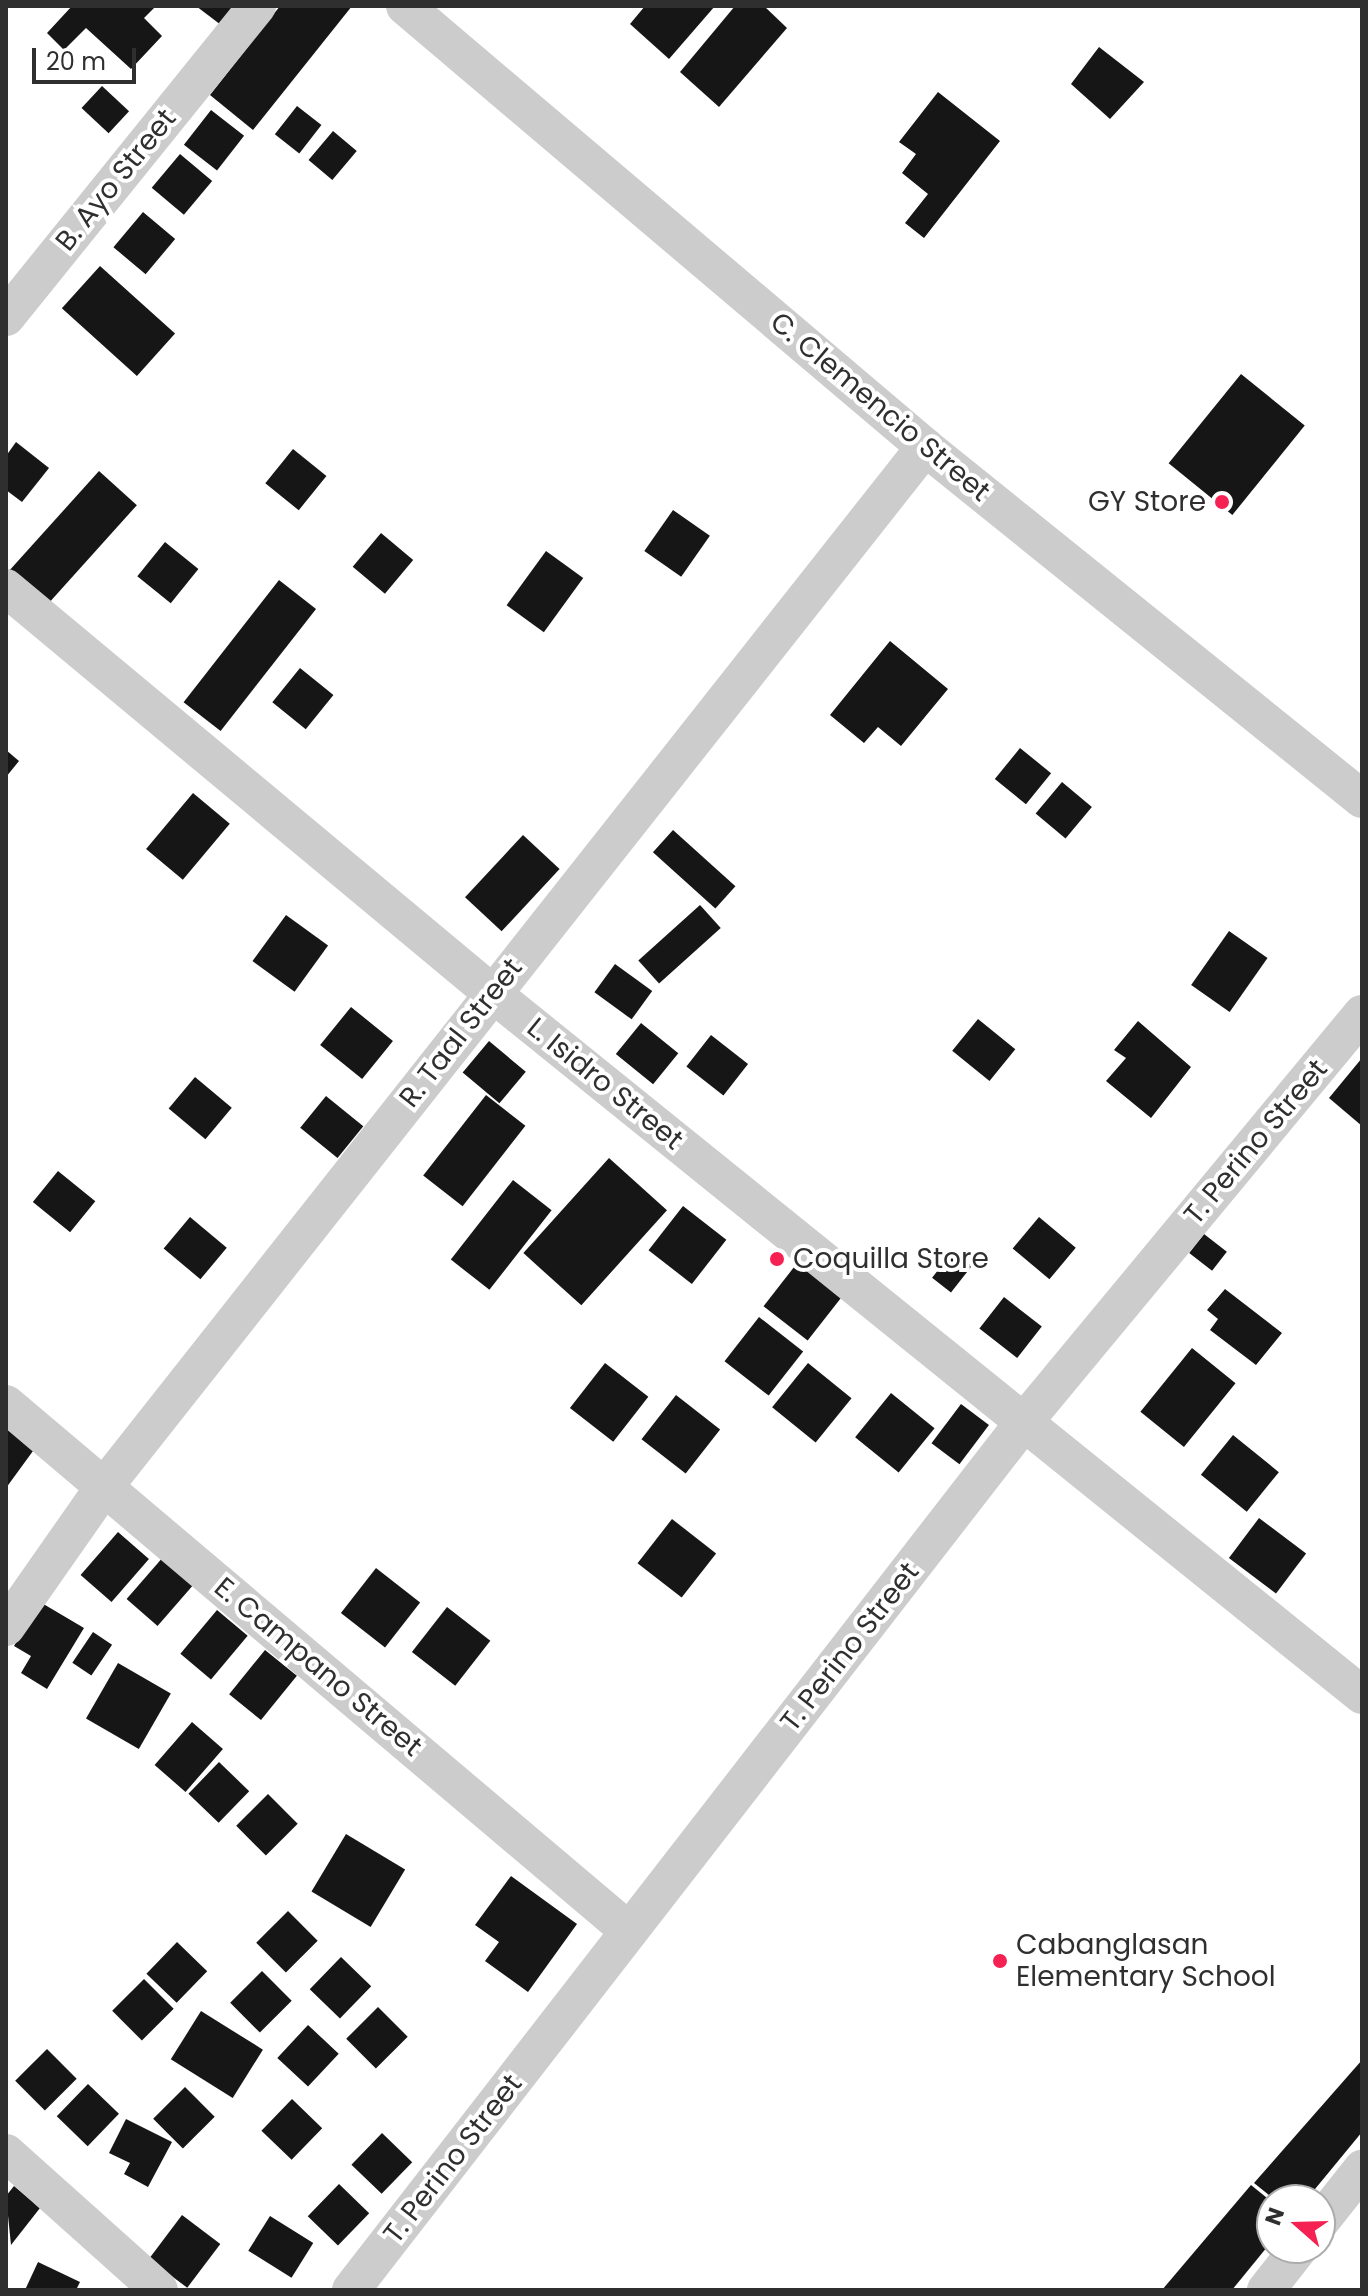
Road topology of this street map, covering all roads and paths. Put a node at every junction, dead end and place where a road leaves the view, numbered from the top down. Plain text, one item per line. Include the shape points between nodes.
1 (257, 6) edge
2 (405, 6) edge
3 (6, 317) edge
4 (925, 447) junction
5 (6, 588) edge
6 (1362, 799) edge
7 (492, 993) junction
8 (1362, 1014) edge
9 (6, 1404) edge
10 (1024, 1422) junction
11 (104, 1487) junction
12 (6, 1627) edge
13 (1362, 1695) edge
14 (629, 1931) junction
15 (6, 2153) edge
16 (1362, 2169) edge
17 (1336, 2202) edge
18 (1286, 2264) edge
19 (159, 2290) edge
20 (351, 2290) edge
21 (1266, 2290) edge

1 - 3 street, B. Ayo Street
2 - 4 street, C. Clemencio Street
4 - 6 street, C. Clemencio Street
4 - 7 street, R. Taal Street
5 - 7 street, L. Isidro Street
7 - 10 street, L. Isidro Street
7 - 11 street, R. Taal Street
8 - 10 street, T. Perino Street
9 - 11 street, E. Campano Street
10 - 13 street, L. Isidro Street
10 - 14 street, T. Perino Street
11 - 12 street, R. Taal Street
11 - 14 street, E. Campano Street
14 - 20 street, T. Perino Street
15 - 19 street
16 - 17 street
18 - 21 street

